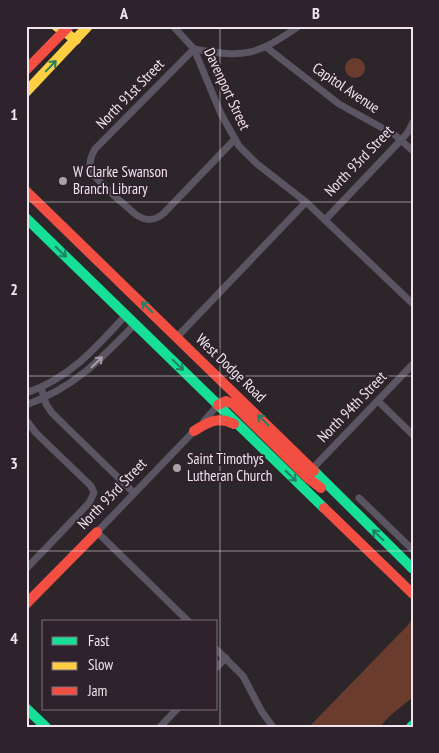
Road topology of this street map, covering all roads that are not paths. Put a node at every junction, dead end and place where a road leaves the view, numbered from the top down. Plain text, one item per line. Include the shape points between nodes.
1 (88, 26) edge
2 (173, 26) edge
3 (299, 26) edge
4 (64, 28) edge
5 (76, 40) junction
6 (266, 46) junction
7 (194, 49) junction
8 (26, 70) edge
9 (26, 92) edge
10 (413, 122) edge
11 (235, 139) junction
12 (401, 140) junction
13 (413, 151) edge
14 (26, 191) edge
15 (306, 202) junction
16 (26, 218) edge
17 (325, 220) junction
18 (413, 304) edge
19 (126, 315) junction
20 (135, 324) junction
21 (177, 337) junction
22 (413, 364) edge
23 (76, 366) junction
24 (82, 375) junction
25 (41, 387) junction
26 (26, 393) edge
27 (44, 399) junction
28 (378, 402) junction
29 (26, 405) edge
30 (218, 405) junction
31 (26, 420) edge
32 (194, 431) junction
33 (248, 434) junction
34 (413, 435) edge
35 (312, 469) junction
36 (134, 493) junction
37 (359, 498) dead end
38 (354, 511) junction
39 (97, 532) junction
40 (413, 550) edge
41 (26, 568) edge
42 (413, 569) edge
43 (413, 594) edge
44 (26, 604) edge
45 (187, 620) edge
46 (218, 651) edge
47 (226, 658) junction
48 (218, 666) edge
49 (26, 708) edge
50 (176, 710) edge
51 (46, 727) edge
52 (160, 727) edge
53 (274, 727) edge

1 - 5 main road
2 - 7 street, Davenport Street
3 - 6 street
4 - 5 main road
4 - 8 main road
9 -> 5 main road
6 - 7 street via 238,54
6 - 12 street, Capitol Avenue via 339,104
7 - 11 street, Davenport Street
7 - 11 street, North 91st Street via 98,146 90,160 91,169 135,214 145,220 154,219 164,213
10 - 12 street, North 93rd Street
11 - 15 street, Davenport Street via 256,163
12 - 13 street, Capitol Avenue
12 - 17 street, North 93rd Street
21 -> 14 main road, West Dodge Road
15 - 17 street, Davenport Street
15 - 21 street, North 93rd Street
16 -> 19 main road
17 - 18 street, Davenport Street
19 - 20 main road
19 - 23 street
24 -> 20 street
20 -> 30 main road
35 -> 21 main road, West Dodge Road
22 - 28 street, North 94th Street
23 - 24 street
23 - 25 street
24 - 27 street
25 - 26 street
25 - 27 street
27 - 29 street
27 - 36 street via 54,416
28 - 34 street
28 - 35 street, North 94th Street
30 - 32 street, North 93rd Street
30 - 33 main road
30 - 38 main road via 231,403 308,478
31 - 41 street via 91,486 94,495
32 - 33 main road via 207,422 220,419 231,422
32 - 36 street, North 93rd Street
33 -> 43 main road
35 - 38 main road, West Dodge Road
36 - 39 street, North 93rd Street
37 - 40 street
42 -> 38 main road, West Dodge Road
39 - 44 main road, North 93rd Street
39 - 45 street
46 - 47 street
47 - 48 street
47 - 53 street via 243,676
49 - 51 main road
50 - 52 street

